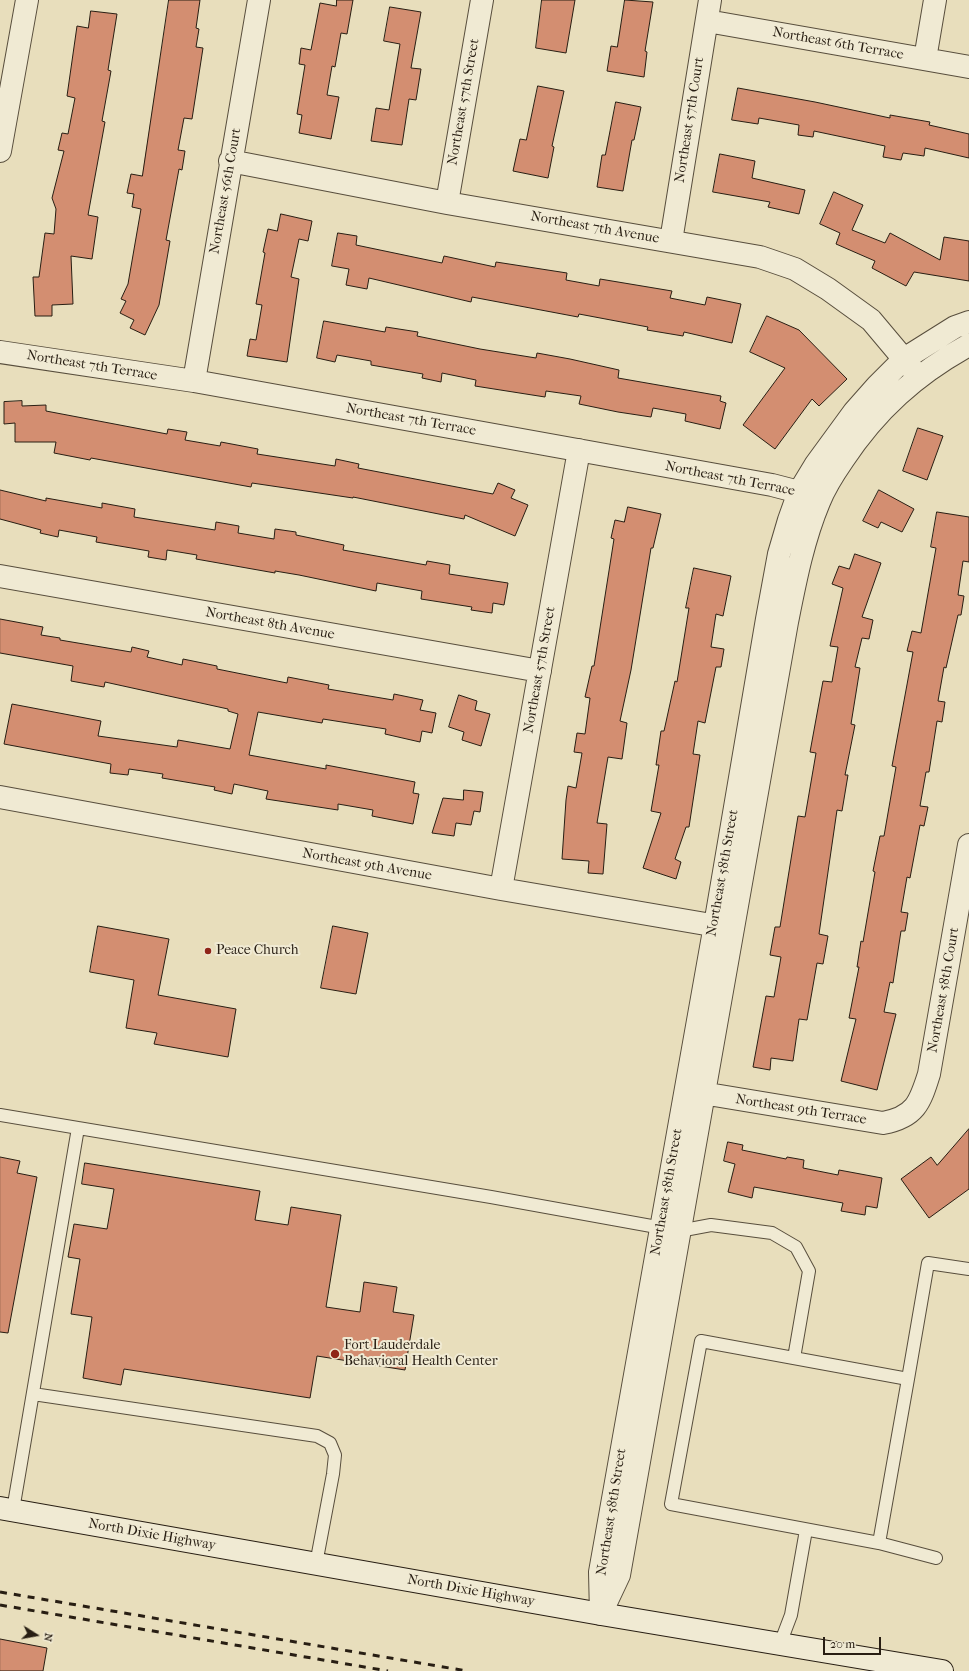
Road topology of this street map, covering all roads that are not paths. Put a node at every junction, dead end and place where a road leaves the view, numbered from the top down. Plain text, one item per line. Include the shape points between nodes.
1 (27, 0) edge
2 (259, 0) edge
3 (482, 0) edge
4 (710, 0) edge
5 (935, 0) edge
6 (707, 21) junction
7 (925, 59) junction
8 (969, 67) edge
9 (0, 152) edge
10 (230, 161) junction
11 (447, 203) junction
12 (670, 241) junction
13 (969, 322) edge
14 (969, 345) edge
15 (0, 352) edge
16 (904, 359) junction
17 (918, 376) junction
18 (194, 381) junction
19 (578, 450) junction
20 (800, 492) junction
21 (819, 502) junction
22 (0, 576) edge
23 (540, 671) junction
24 (0, 797) edge
25 (969, 845) edge
26 (501, 889) junction
27 (963, 916) edge
28 (724, 927) junction
29 (694, 1092) junction
30 (914, 1109) joint
31 (0, 1115) edge
32 (78, 1128) junction
33 (670, 1230) junction
34 (969, 1268) edge
35 (794, 1358) junction
36 (908, 1379) junction
37 (32, 1394) junction
38 (6, 1509) edge
39 (806, 1530) junction
40 (879, 1543) junction
41 (936, 1558) dead end
42 (316, 1564) junction
43 (601, 1614) junction
44 (780, 1644) junction
45 (942, 1671) edge

1 - 9 street
2 - 10 street, Northeast 56th Court
3 - 11 street, Northeast 57th Street
4 - 6 street, Northeast 57th Court
5 - 7 street
6 - 7 street, Northeast 6th Terrace
6 - 12 street, Northeast 57th Court
7 - 8 street, Northeast 6th Terrace
10 - 11 street, Northeast 7th Avenue
10 - 18 street, Northeast 56th Court
11 - 12 street, Northeast 7th Avenue
12 - 16 street, Northeast 7th Avenue via 760,257 795,269 871,320
13 - 16 street, Northeast 58th Street via 955,327
14 - 17 street, Northeast 58th Street
15 - 18 street, Northeast 7th Terrace
16 - 17 street, Northeast 7th Avenue
16 - 20 street, Northeast 58th Street via 836,435
17 - 21 street, Northeast 58th Street via 885,406 856,441
18 - 19 street, Northeast 7th Terrace
19 - 20 street, Northeast 7th Terrace
19 - 23 street, Northeast 57th Street
20 - 21 street, Northeast 7th Terrace
20 - 28 street, Northeast 58th Street via 789,520 778,562
21 - 28 street, Northeast 58th Street via 806,539 787,622
22 - 23 street, Northeast 8th Avenue
23 - 26 street, Northeast 57th Street
24 - 26 street, Northeast 9th Avenue
25 - 27 street, Northeast 58th Court
26 - 28 street, Northeast 9th Avenue
27 - 30 street, Northeast 58th Court via 929,1074 923,1096
28 - 29 street, Northeast 58th Street
29 - 30 street, Northeast 9th Terrace via 882,1123 899,1120
29 - 33 street, Northeast 58th Street
31 - 32 lane
32 - 33 lane via 491,1197
32 - 37 lane
33 - 35 lane via 711,1225 740,1228 772,1233 796,1246 809,1271
33 - 43 street, Northeast 58th Street via 618,1575
34 - 36 lane via 928,1263
35 - 36 lane
35 - 39 lane via 701,1341 671,1504
36 - 40 lane
37 - 38 lane
37 - 42 lane via 317,1436 330,1443 335,1456 333,1474
38 - 42 street, North Dixie Highway
39 - 40 lane
39 - 44 lane via 791,1615
40 - 41 lane
42 - 43 street, North Dixie Highway
43 - 44 street, North Dixie Highway
44 - 45 street, North Dixie Highway

